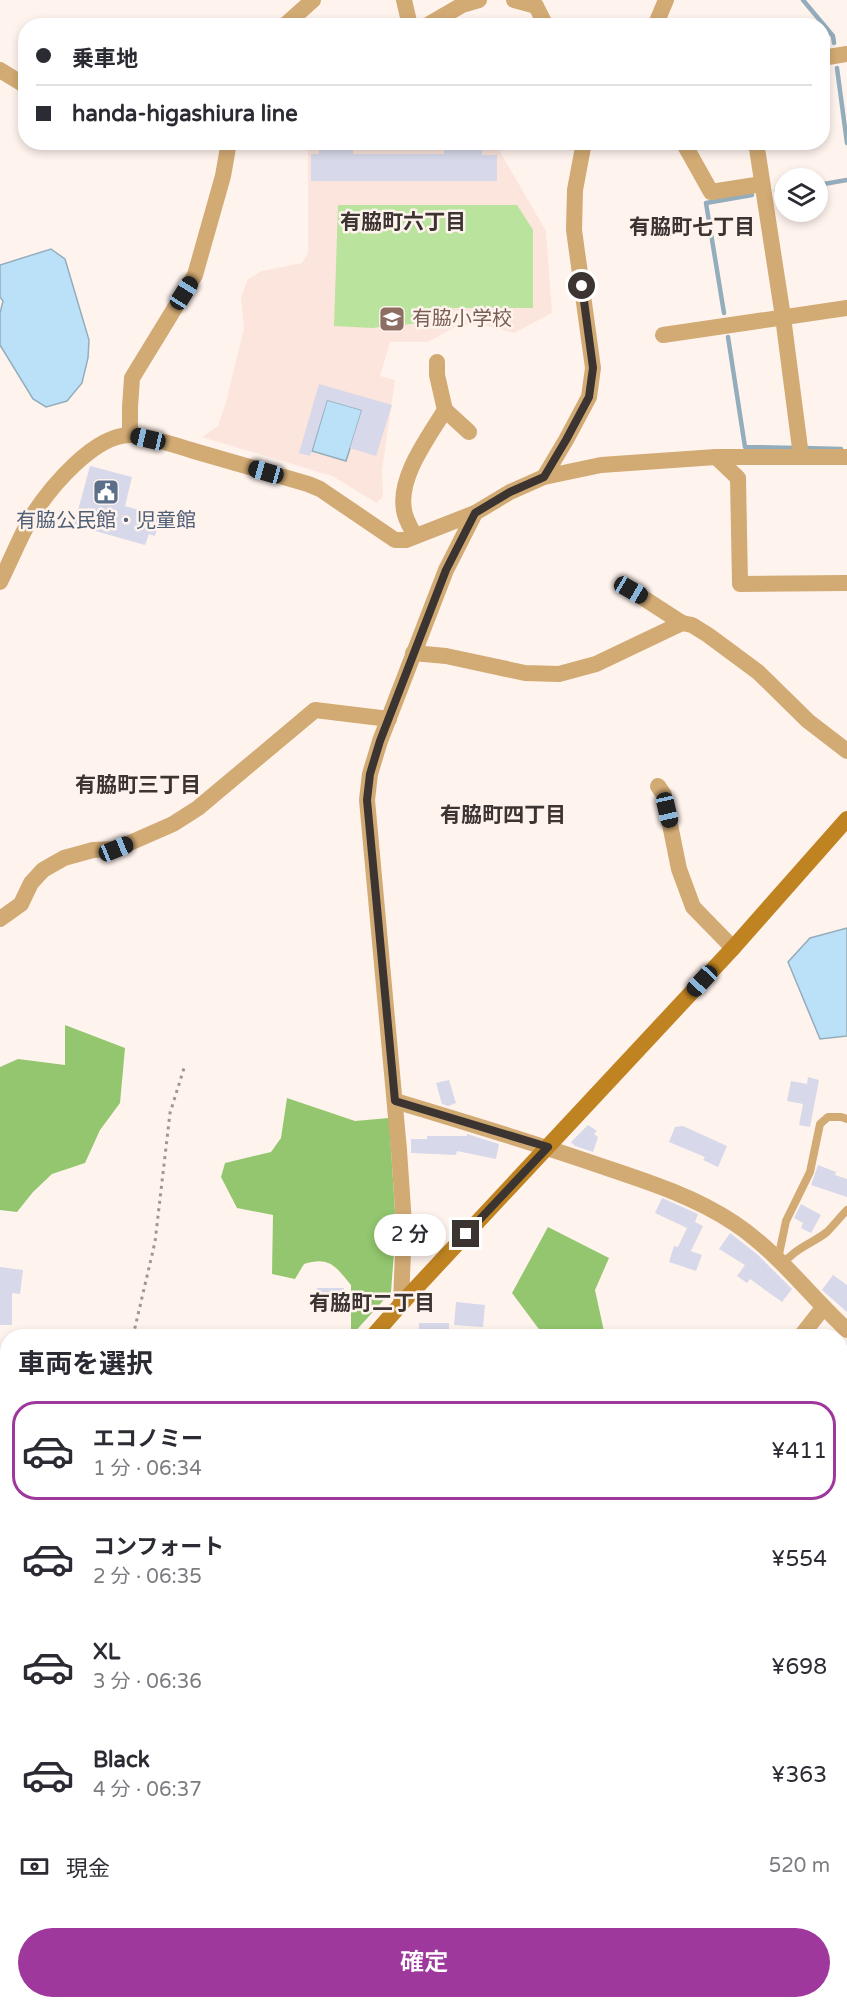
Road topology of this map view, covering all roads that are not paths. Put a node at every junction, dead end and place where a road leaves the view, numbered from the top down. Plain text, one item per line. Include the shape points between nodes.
1 (314, 0) edge
2 (404, 0) edge
3 (479, 0) edge
4 (514, 0) edge
5 (666, 0) edge
6 (536, 3) edge
7 (293, 18) edge
8 (408, 18) edge
9 (440, 18) edge
10 (543, 18) edge
11 (658, 18) edge
12 (847, 54) edge
13 (830, 57) edge
14 (0, 70) edge
15 (18, 81) edge
16 (228, 150) edge
17 (582, 150) edge
18 (687, 150) edge
19 (757, 150) edge
20 (762, 184) junction
21 (847, 308) edge
22 (783, 317) junction
23 (663, 335) dead end
24 (437, 362) dead end
25 (445, 410) junction
26 (469, 432) dead end
27 (130, 435) junction
28 (800, 450) junction
29 (716, 457) junction
30 (847, 457) edge
31 (544, 477) junction
32 (475, 513) junction
33 (415, 537) junction
34 (0, 582) edge
35 (847, 583) edge
36 (631, 590) dead end
37 (682, 623) junction
38 (413, 653) junction
39 (389, 719) junction
40 (847, 751) edge
41 (658, 786) dead end
42 (847, 819) edge
43 (0, 919) edge
44 (733, 948) junction
45 (395, 1101) junction
46 (847, 1119) edge
47 (548, 1147) junction
48 (847, 1210) edge
49 (781, 1261) junction
50 (401, 1304) junction
51 (824, 1308) junction
52 (379, 1329) edge
53 (807, 1329) edge
54 (846, 1329) edge

1 - 7 street
2 - 8 street
3 - 9 street
4 - 6 street
5 - 11 street
6 - 10 street
12 - 13 street
14 - 15 street
16 - 27 street via 195,275 132,378
17 - 31 street via 575,190 574,230 593,368 589,397
18 - 20 street via 711,192
19 - 20 street
20 - 22 street
21 - 22 street
22 - 23 street
22 - 28 street
24 - 25 street
25 - 26 street
25 - 33 street via 407,477 402,496
27 - 33 street via 308,484 395,540
27 - 34 street via 91,450 58,482 33,516
28 - 29 street
28 - 30 street
29 - 31 street via 618,463
29 - 35 street via 738,478 740,584
31 - 32 street
32 - 33 street
32 - 38 street via 446,570
36 - 37 street
37 - 38 street via 596,664 559,674 525,673
37 - 40 street via 708,635 758,672 808,721
38 - 39 street
39 - 43 street via 315,710 198,808 173,824 116,849 64,858 43,870 31,883 21,904
39 - 45 street via 370,774 367,800
41 - 44 street via 664,795 679,869 693,907
42 - 44 main road
44 - 47 main road
45 - 47 street
45 - 50 street via 404,1224
46 - 49 lane via 828,1117 820,1124 810,1172 786,1221
47 - 49 street via 713,1210
47 - 50 main road
48 - 49 lane via 829,1230
49 - 51 street
50 - 52 main road
51 - 53 street
51 - 54 street

